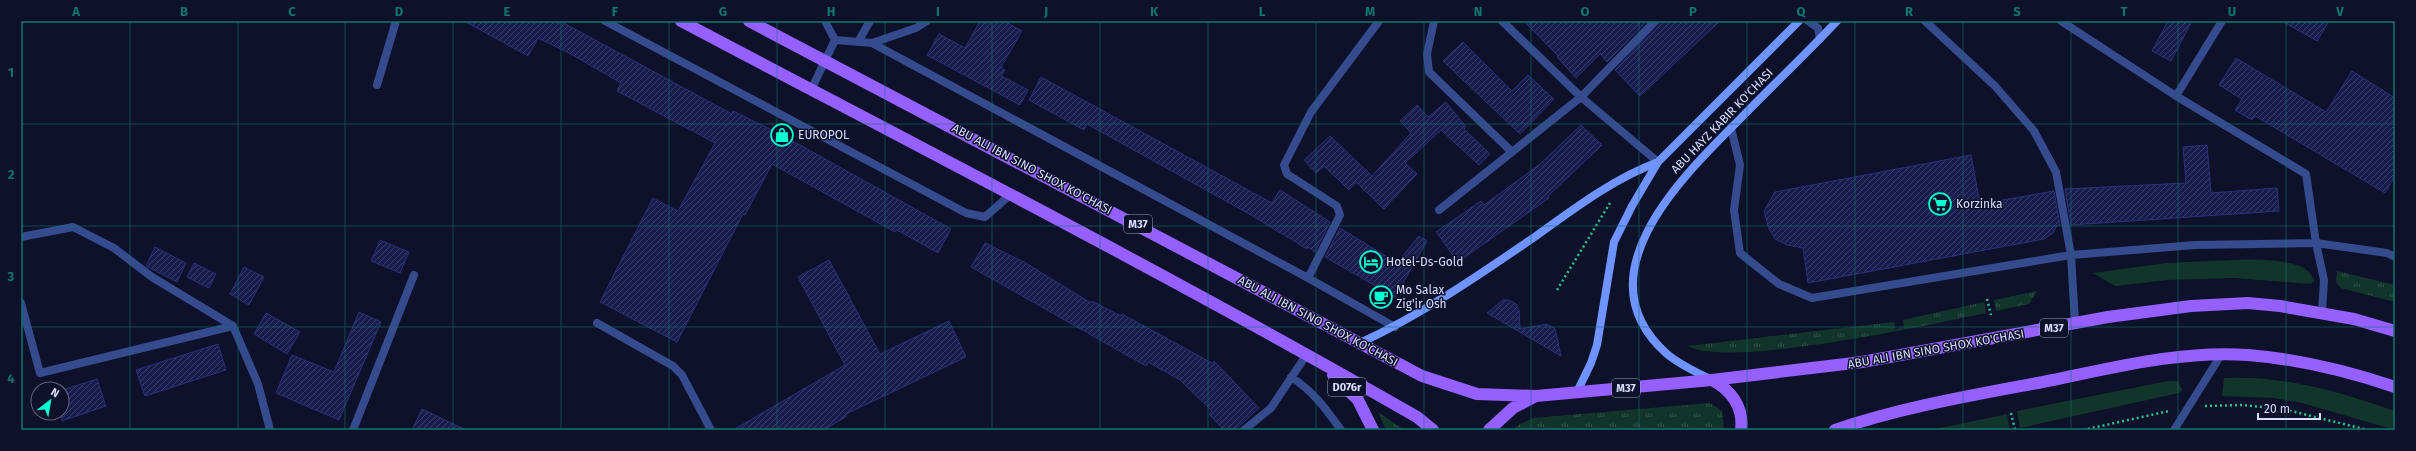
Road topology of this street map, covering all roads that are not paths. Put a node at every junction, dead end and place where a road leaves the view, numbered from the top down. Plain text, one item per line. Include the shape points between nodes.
1 (396, 21) edge
2 (605, 21) edge
3 (680, 21) edge
4 (749, 21) edge
5 (825, 21) edge
6 (870, 21) edge
7 (927, 21) edge
8 (1378, 21) edge
9 (1434, 21) edge
10 (1502, 21) edge
11 (1655, 21) edge
12 (1799, 21) edge
13 (1808, 21) edge
14 (1837, 21) edge
15 (1925, 21) edge
16 (2061, 21) edge
17 (2222, 21) edge
18 (1820, 39) junction
19 (835, 40) junction
20 (858, 42) junction
21 (872, 43) junction
22 (827, 61) junction
23 (378, 85) dead end
24 (811, 90) junction
25 (2176, 96) junction
26 (1581, 97) junction
27 (1731, 128) junction
28 (1512, 152) junction
29 (1658, 162) junction
30 (1011, 194) junction
31 (1439, 210) dead end
32 (21, 236) edge
33 (2316, 243) junction
34 (2071, 255) junction
35 (2395, 257) edge
36 (414, 275) dead end
37 (1308, 278) junction
38 (21, 303) edge
39 (2322, 312) junction
40 (597, 323) dead end
41 (2075, 323) junction
42 (233, 326) junction
43 (1395, 327) junction
44 (2395, 332) edge
45 (1360, 343) junction
46 (1307, 354) junction
47 (2221, 355) junction
48 (1291, 377) junction
49 (1712, 380) junction
50 (2395, 387) edge
51 (1576, 392) junction
52 (1536, 396) junction
53 (270, 430) edge
54 (353, 430) edge
55 (711, 430) edge
56 (1244, 430) edge
57 (1341, 430) edge
58 (1373, 430) edge
59 (1433, 430) edge
60 (1489, 430) edge
61 (1741, 430) edge
62 (1835, 430) edge
63 (2174, 430) edge

1 - 23 street
2 - 30 street via 966,213 985,217
3 - 24 main road
4 - 22 main road, ABU ALI IBN SINO SHOX KO'CHASI / M37
5 - 19 street
6 - 20 street
7 - 21 street via 916,28
8 - 37 street via 1311,112 1284,165 1287,174 1337,206 1340,215
9 - 28 street via 1428,54 1429,72
10 - 26 street
11 - 26 street
12 - 29 main road, ABU HAYZ KABIR KO'CHASI
13 - 18 street via 1818,28
14 - 18 main road, ABU HAYZ KABIR KO'CHASI
15 - 34 street via 1995,86 2034,131 2056,172
16 - 25 street
17 - 25 street
18 - 27 main road, ABU HAYZ KABIR KO'CHASI
19 - 20 street
19 - 22 street
20 - 21 street
21 - 37 street
22 - 24 street
22 - 45 main road, ABU ALI IBN SINO SHOX KO'CHASI / M37
24 - 30 main road
25 - 33 street via 2306,174
26 - 28 street
26 - 29 street
27 - 34 street via 1740,165 1734,210 1740,253 1779,284 1812,298
27 - 49 main road, ABU HAYZ KABIR KO'CHASI via 1692,168 1661,207 1638,253 1633,284 1638,312 1658,344 1685,367
28 - 31 street
29 - 43 main road via 1618,180 1444,299
29 - 51 main road, ABU HAYZ KABIR KO'CHASI via 1621,225 1614,242 1597,346 1591,364
30 - 46 main road
32 - 42 street via 73,227 114,248 152,277
33 - 34 street via 2195,245
33 - 35 street via 2387,253
33 - 39 street via 2324,280
34 - 41 street
36 - 54 street
37 - 43 street
38 - 42 street via 40,373
39 - 41 main road, ABU ALI IBN SINO SHOX KO'CHASI / M37 via 2265,304 2222,304 2169,308
39 - 44 main road, ABU ALI IBN SINO SHOX KO'CHASI / M37
40 - 55 street via 673,366 682,375
41 - 49 main road, ABU ALI IBN SINO SHOX KO'CHASI / M37 via 1862,362
42 - 53 street via 258,384
43 - 45 main road
45 - 52 main road, ABU ALI IBN SINO SHOX KO'CHASI / M37 via 1422,376 1462,391 1492,396
46 - 48 street
46 - 58 main road, D076r via 1349,389 1365,412
46 - 59 main road via 1417,417
47 - 50 main road via 2246,355 2298,362
47 - 62 main road via 2157,360 2022,386 1867,419
47 - 63 street
48 - 56 street via 1271,408
48 - 57 street via 1306,386 1320,400
49 - 51 main road, M37
49 - 61 main road via 1728,391 1735,400 1740,413
51 - 52 main road, M37
52 - 60 main road, M37 via 1513,408

